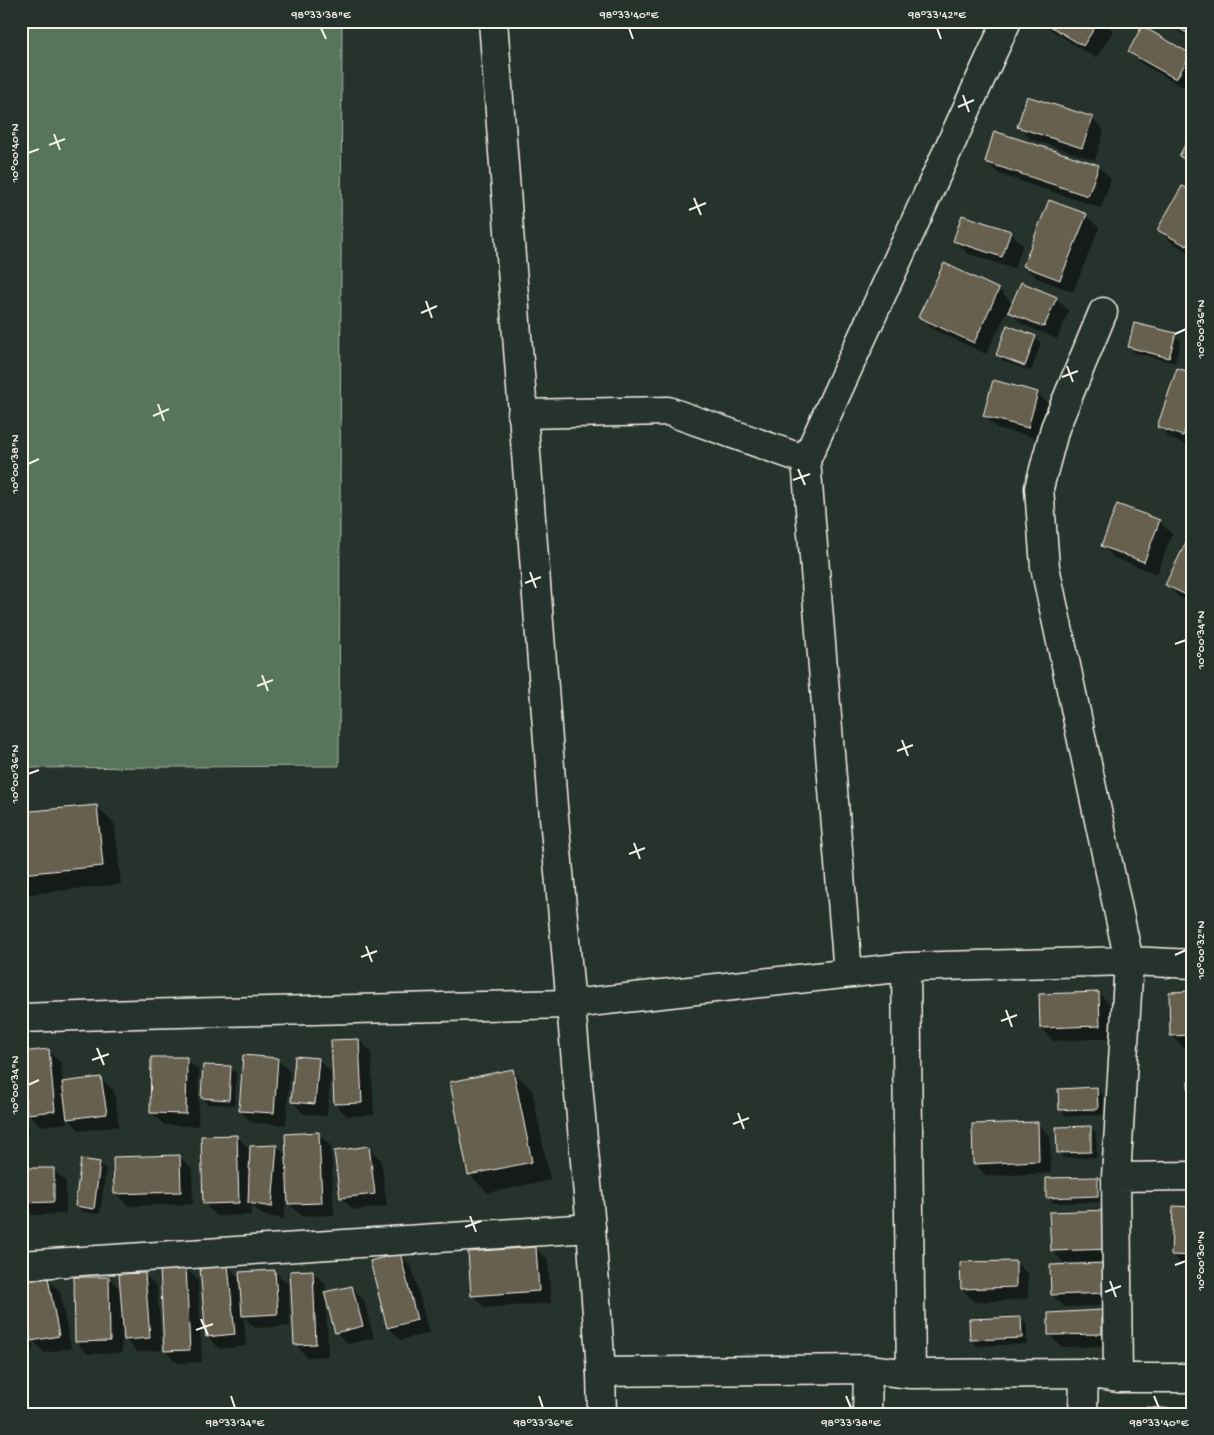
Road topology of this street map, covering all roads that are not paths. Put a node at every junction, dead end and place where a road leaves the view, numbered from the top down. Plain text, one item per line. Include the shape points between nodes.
1 (493, 21) edge
2 (1007, 21) edge
3 (1103, 312) dead end
4 (522, 414) junction
5 (806, 460) junction
6 (1129, 961) junction
7 (1193, 964) edge
8 (906, 967) junction
9 (848, 974) junction
10 (570, 1004) junction
11 (21, 1018) edge
12 (1193, 1176) edge
13 (1116, 1177) junction
14 (591, 1228) junction
15 (21, 1265) edge
16 (868, 1369) junction
17 (601, 1372) junction
18 (1084, 1373) junction
19 (911, 1374) junction
20 (1118, 1378) junction
21 (1193, 1378) edge
22 (602, 1414) edge
23 (867, 1414) edge
24 (1083, 1414) edge

1 - 4 street
2 - 5 street
3 - 6 street via 1055,428 1039,488 1044,566
4 - 5 street via 668,411
4 - 10 street
5 - 9 street
6 - 7 street
6 - 8 street
6 - 13 street
8 - 9 street
8 - 19 street
9 - 10 street
10 - 11 street
10 - 14 street
12 - 13 street
13 - 20 street
14 - 15 street
14 - 17 street
16 - 17 street
16 - 19 street
16 - 23 street
17 - 22 street
18 - 19 street
18 - 20 street
18 - 24 street
20 - 21 street

